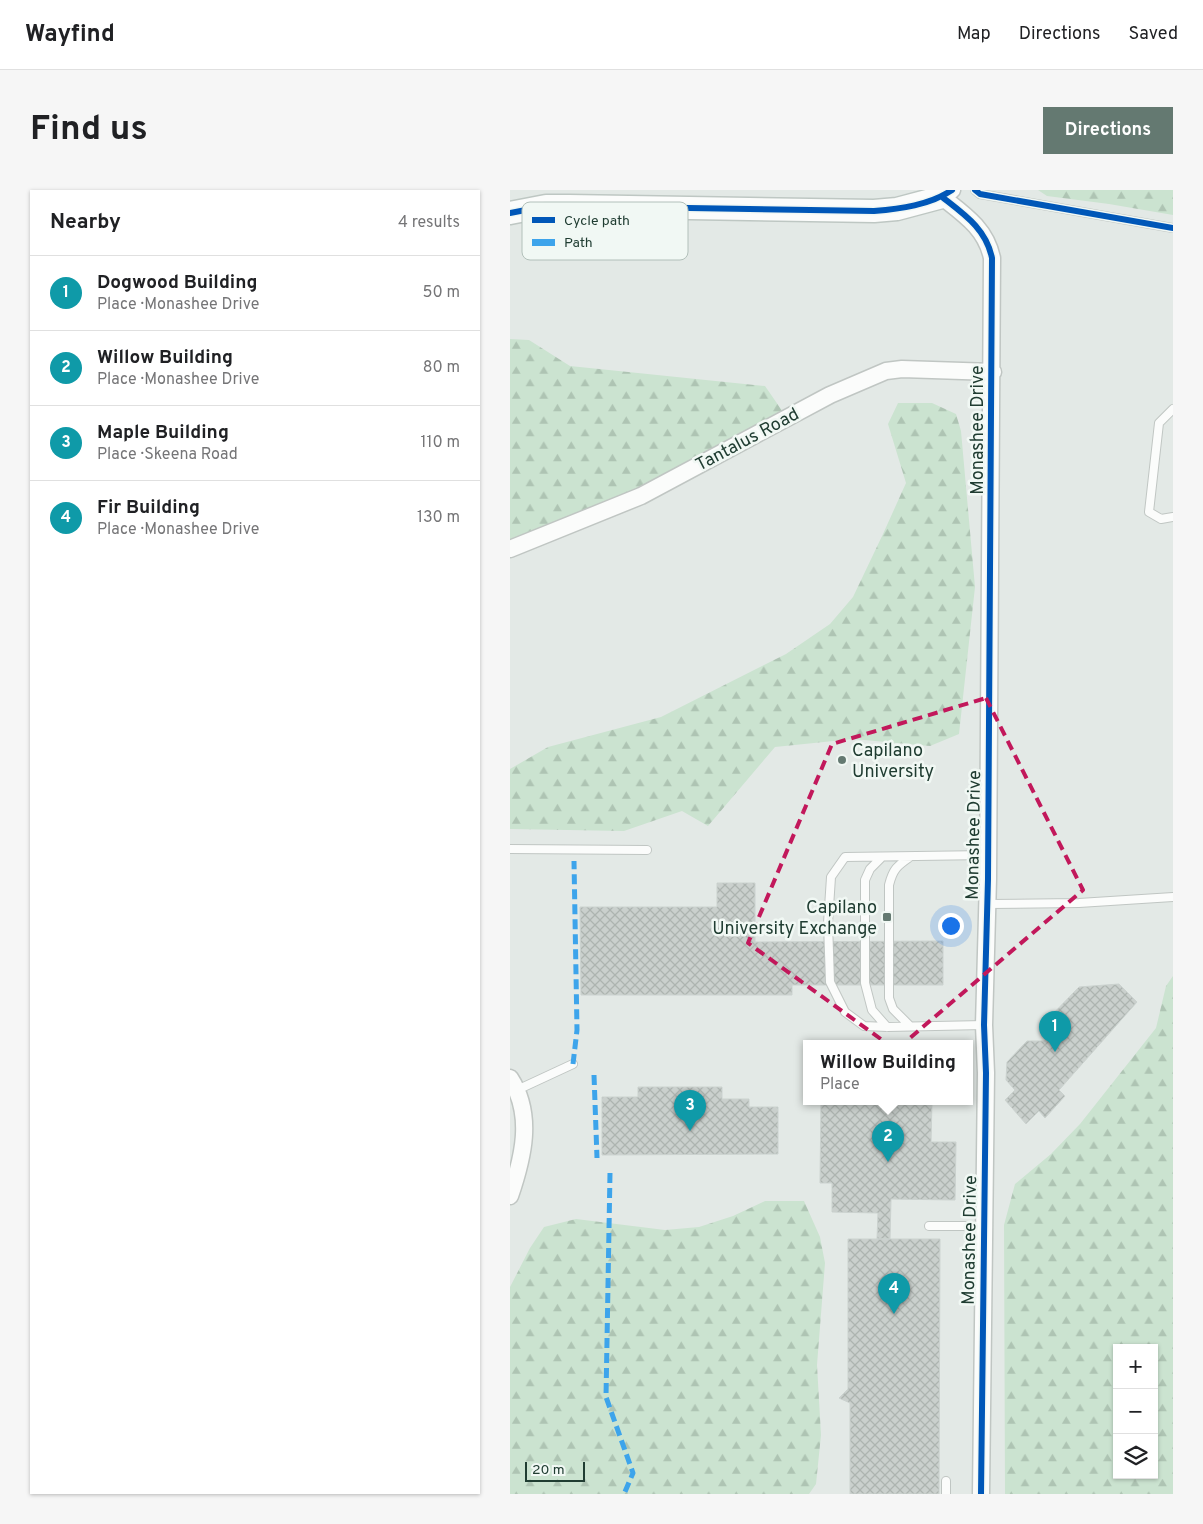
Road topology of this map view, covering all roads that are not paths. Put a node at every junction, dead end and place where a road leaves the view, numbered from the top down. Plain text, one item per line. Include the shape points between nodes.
1 (975, 190) edge
2 (947, 193) edge
3 (688, 208) edge
4 (1173, 228) edge
5 (993, 372) junction
6 (1173, 409) edge
7 (1173, 517) edge
8 (510, 550) edge
9 (510, 849) edge
10 (647, 850) dead end
11 (988, 855) junction
12 (911, 856) junction
13 (882, 857) junction
14 (1173, 898) edge
15 (988, 904) junction
16 (984, 1025) junction
17 (910, 1026) junction
18 (887, 1027) junction
19 (573, 1064) dead end
20 (513, 1084) edge
21 (510, 1196) edge
22 (929, 1226) dead end
23 (984, 1226) junction
24 (946, 1481) dead end
25 (946, 1494) edge
26 (981, 1494) edge

1 - 4 lane via 980,194
2 - 3 street via 897,209 874,211
2 - 5 street, Monashee Drive via 989,244 992,258
5 - 8 street, Tantalus Road via 886,371 830,395 641,496
5 - 11 street, Monashee Drive
6 - 7 lane via 1159,423 1149,512 1161,519
9 - 10 lane
11 - 12 lane
11 - 15 street, Monashee Drive
12 - 13 lane
12 - 17 lane via 893,871 889,885 889,998 893,1009
13 - 18 lane via 865,880 865,983 872,1010
13 - 18 lane via 845,857 831,877 829,962 830,982 845,1012 864,1026
14 - 15 lane
15 - 16 street, Monashee Drive
16 - 17 lane
16 - 23 street, Monashee Drive
17 - 18 lane
19 - 20 lane
20 - 21 street via 522,1108 524,1139 518,1174
22 - 23 lane
23 - 26 street, Monashee Drive
24 - 25 lane

